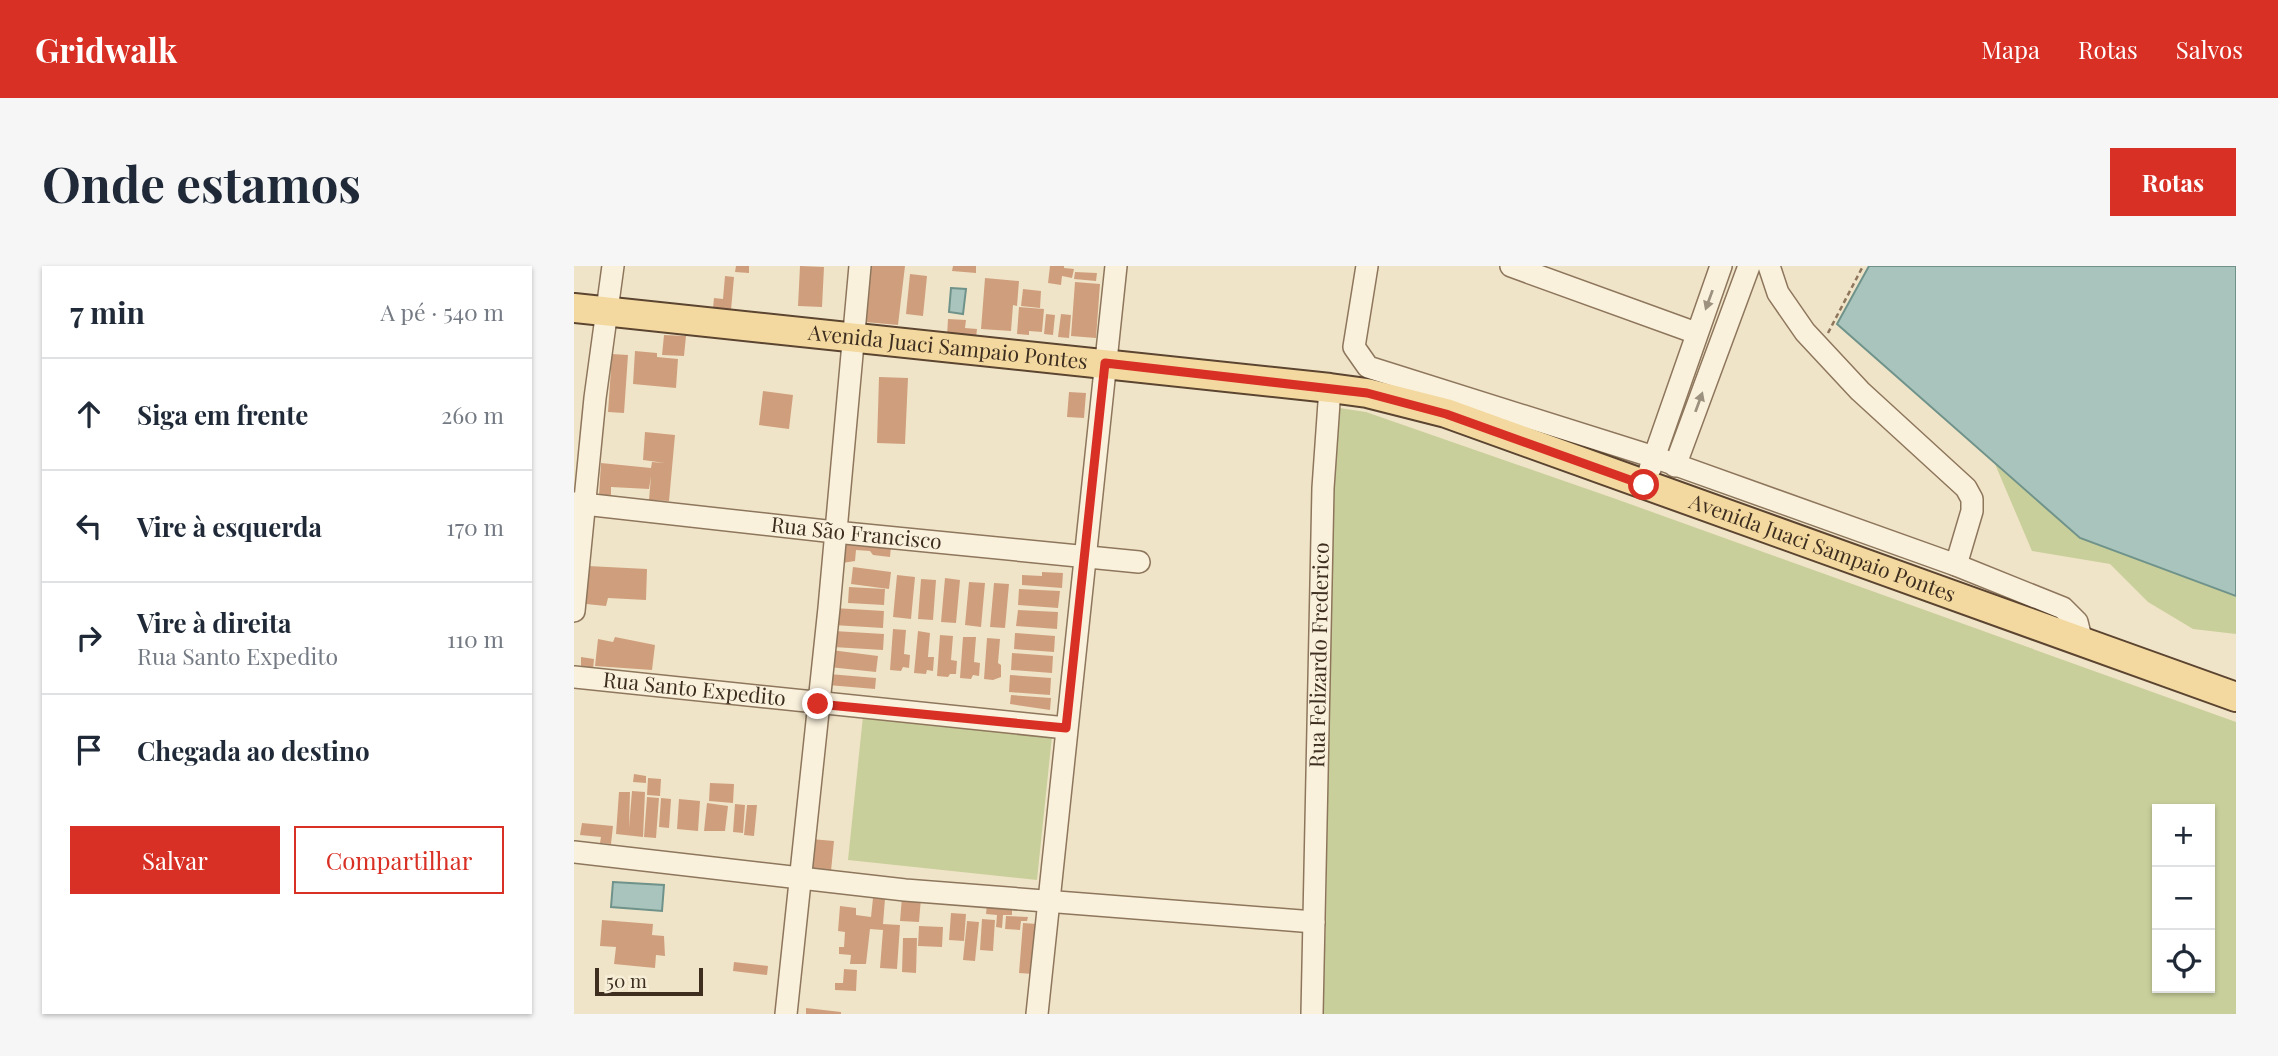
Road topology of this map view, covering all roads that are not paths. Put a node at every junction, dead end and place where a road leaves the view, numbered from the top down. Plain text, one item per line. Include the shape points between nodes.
1 (613, 266) edge
2 (860, 266) edge
3 (1116, 266) edge
4 (1367, 266) edge
5 (1511, 266) edge
6 (1721, 266) edge
7 (1749, 266) edge
8 (1769, 266) edge
9 (574, 308) edge
10 (608, 312) junction
11 (1696, 333) junction
12 (854, 336) junction
13 (1364, 362) junction
14 (1105, 363) junction
15 (1331, 388) junction
16 (1654, 457) junction
17 (1675, 466) junction
18 (1644, 485) junction
19 (579, 503) edge
20 (835, 533) junction
21 (1084, 557) junction
22 (1139, 562) dead end
23 (1956, 565) junction
24 (574, 611) edge
25 (2082, 642) junction
26 (574, 677) edge
27 (2236, 697) edge
28 (818, 704) junction
29 (1066, 728) junction
30 (574, 852) edge
31 (800, 879) junction
32 (1049, 899) junction
33 (1314, 922) junction
34 (786, 1014) edge
35 (1037, 1014) edge
36 (1312, 1014) edge

1 - 10 street
2 - 12 street
3 - 14 street
4 - 13 street via 1354,347
5 - 11 street
6 -> 11 street
17 -> 7 street
8 - 23 street via 1778,293 1819,348 1966,488 1972,511
9 - 10 main road, Avenida Juaci Sampaio Pontes
10 - 12 main road, Avenida Juaci Sampaio Pontes
10 - 19 street
11 - 16 street
12 - 14 main road, Avenida Juaci Sampaio Pontes
12 - 20 street
13 - 15 street
13 - 16 street via 1368,367
14 - 15 main road, Avenida Juaci Sampaio Pontes
14 - 21 street
15 - 18 main road, Avenida Juaci Sampaio Pontes via 1446,414
15 - 33 street, Rua Felizardo Frederico via 1323,488
16 - 17 street
16 - 18 street
17 - 23 street
18 - 25 main road, Avenida Juaci Sampaio Pontes
19 - 20 street, Rua São Francisco
19 - 24 street
20 - 21 street, Rua São Francisco
20 - 28 street
21 - 22 street, Rua São Francisco
21 - 29 street
23 - 25 street via 2063,608 2077,622
25 - 27 main road, Avenida Juaci Sampaio Pontes
26 - 28 street, Rua Santo Expedito
28 - 29 street, Rua Santo Expedito
28 - 31 street
29 - 32 street
30 - 31 street
31 - 32 street
31 - 34 street
32 - 33 street
32 - 35 street
33 - 36 street, Rua Felizardo Frederico

